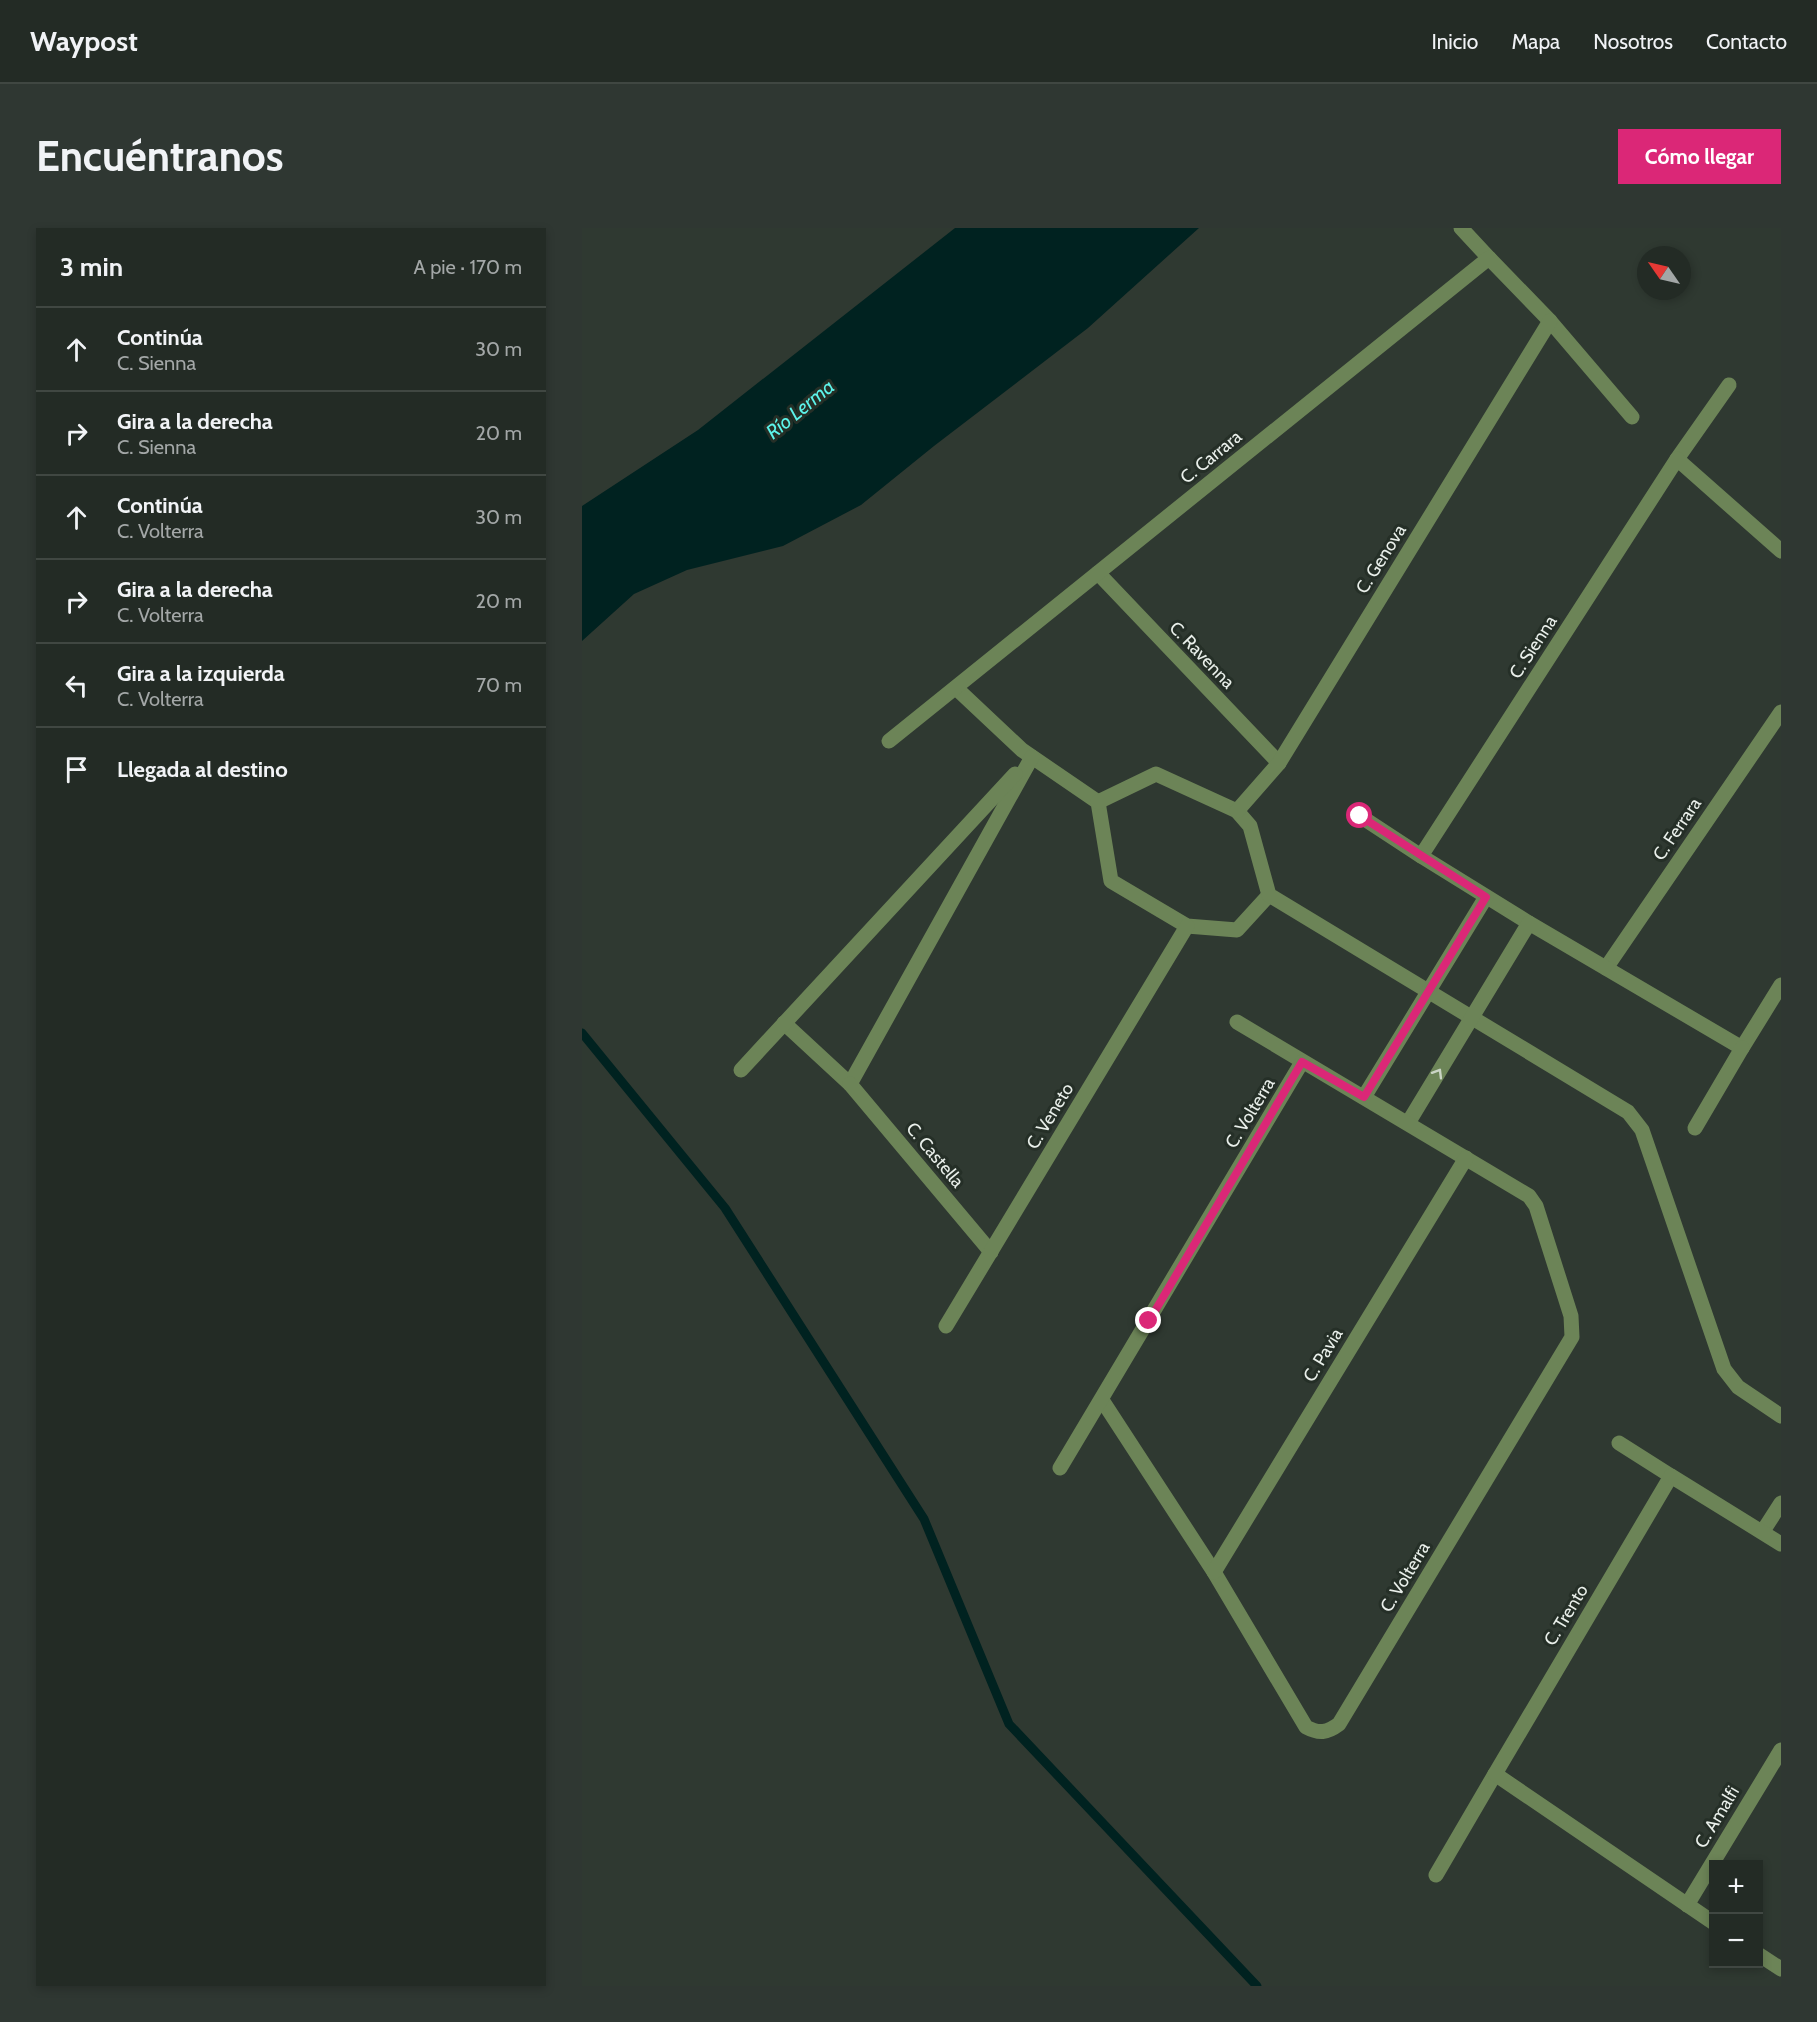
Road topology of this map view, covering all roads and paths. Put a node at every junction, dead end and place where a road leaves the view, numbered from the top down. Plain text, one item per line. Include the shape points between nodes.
1 (1461, 228) edge
2 (1489, 258) junction
3 (1550, 321) junction
4 (1729, 385) dead end
5 (1632, 417) dead end
6 (1677, 459) junction
7 (1781, 551) edge
8 (1098, 573) junction
9 (956, 688) junction
10 (1781, 712) edge
11 (889, 741) dead end
12 (1032, 757) junction
13 (1278, 763) junction
14 (1098, 802) junction
15 (1237, 811) junction
16 (1360, 816) dead end
17 (1420, 856) junction
18 (1269, 895) junction
19 (1486, 897) junction
20 (1529, 923) junction
21 (1187, 926) junction
22 (1606, 968) junction
23 (1781, 985) edge
24 (1427, 991) junction
25 (1471, 1017) junction
26 (1237, 1022) dead end
27 (784, 1023) junction
28 (1742, 1048) junction
29 (1302, 1062) junction
30 (741, 1070) dead end
31 (850, 1084) junction
32 (1364, 1097) junction
33 (1408, 1123) junction
34 (1695, 1128) dead end
35 (1466, 1158) junction
36 (991, 1251) junction
37 (946, 1326) dead end
38 (1102, 1401) junction
39 (1781, 1416) edge
40 (1619, 1443) dead end
41 (1060, 1468) dead end
42 (1671, 1476) junction
43 (1781, 1503) edge
44 (1763, 1532) junction
45 (1781, 1544) edge
46 (1214, 1572) junction
47 (1781, 1750) edge
48 (1495, 1774) junction
49 (1436, 1875) dead end
50 (1687, 1905) junction
51 (1709, 1920) edge
52 (1763, 1957) edge
53 (1781, 1969) edge

1 - 2 street
2 - 3 street
2 - 8 street, C. Carrara
3 - 5 street
3 - 13 street, C. Genova
4 - 6 street, C. Sienna
6 - 7 street
6 - 17 street, C. Sienna
8 - 9 street, C. Carrara
8 - 13 street, C. Ravenna
9 - 11 street, C. Carrara
9 - 12 street
10 - 22 street, C. Ferrara
12 - 14 street
12 - 27 street
12 - 31 street
13 - 15 street, C. Genova
14 - 15 street via 1156,774
14 - 21 street via 1111,881
15 - 18 street via 1250,826
16 - 17 street
17 - 19 street
18 - 21 street via 1237,930
18 - 24 street
19 - 20 street
19 - 24 street
20 - 22 street
20 - 25 street
21 - 36 street, C. Veneto
22 - 28 street
23 - 28 street
24 - 25 street
24 - 32 street
33 -> 25 street
25 - 39 street via 1628,1112 1642,1130 1724,1369 1738,1387
26 - 29 street, C. Volterra
27 - 30 street
27 - 31 street, C. Castella
28 - 34 street
29 - 32 street, C. Volterra
29 - 38 street, C. Volterra
31 - 36 street, C. Castella
32 - 33 street, C. Volterra
33 - 35 street, C. Volterra
35 - 46 street, C. Pavia
35 - 46 street, C. Volterra via 1533,1201 1571,1316 1572,1337 1339,1724 1330,1731 1317,1732 1306,1727
36 - 37 street, C. Veneto
38 - 41 street, C. Volterra
38 - 46 street, C. Volterra
40 - 42 street
42 - 44 street
42 - 48 street, C. Trento
43 - 44 street
44 - 45 street
47 - 50 street, C. Amalfi
48 - 49 street, C. Trento
48 - 50 street
50 - 51 street
52 - 53 street

